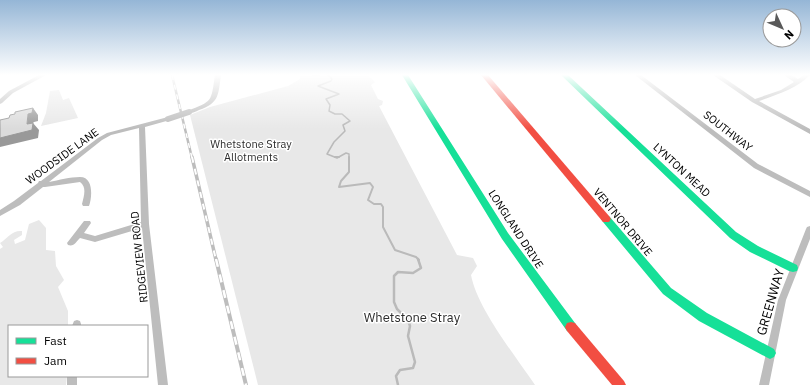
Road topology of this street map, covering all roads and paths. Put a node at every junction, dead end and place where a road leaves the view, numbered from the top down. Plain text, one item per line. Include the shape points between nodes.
1 (10, 93) edge
2 (215, 93) edge
3 (416, 93) edge
4 (499, 93) edge
5 (583, 93) edge
6 (661, 93) edge
7 (743, 93) edge
8 (777, 93) edge
9 (754, 100) junction
10 (0, 102) edge
11 (142, 126) junction
12 (810, 132) edge
13 (41, 183) junction
14 (810, 194) edge
15 (86, 204) dead end
16 (0, 213) edge
17 (87, 223) dead end
18 (146, 224) junction
19 (810, 229) edge
20 (78, 235) junction
21 (71, 243) dead end
22 (794, 268) junction
23 (770, 354) junction
24 (163, 385) edge
25 (620, 385) edge
26 (764, 385) edge

1 - 10 street
2 - 11 street, WOODSIDE LANE, bridge via 214,99 206,106
3 - 25 street, LONGLAND DRIVE via 541,289 583,344
4 - 23 street, VENTNOR DRIVE via 667,290 701,317
5 - 22 street, LYNTON MEAD via 733,236
6 - 14 street, SOUTHWAY via 756,166
7 - 9 street
8 - 9 street
9 - 12 street via 783,119
11 - 13 street, WOODSIDE LANE via 100,138
11 - 18 street, RIDGEVIEW ROAD
13 - 15 street via 45,185 81,179 86,181
13 - 16 street, WOODSIDE LANE
17 - 20 street
18 - 20 street via 95,239
18 - 24 street, RIDGEVIEW ROAD
19 - 22 street, GREENWAY
20 - 21 street
22 - 23 street, GREENWAY via 782,300
23 - 26 street, GREENWAY

